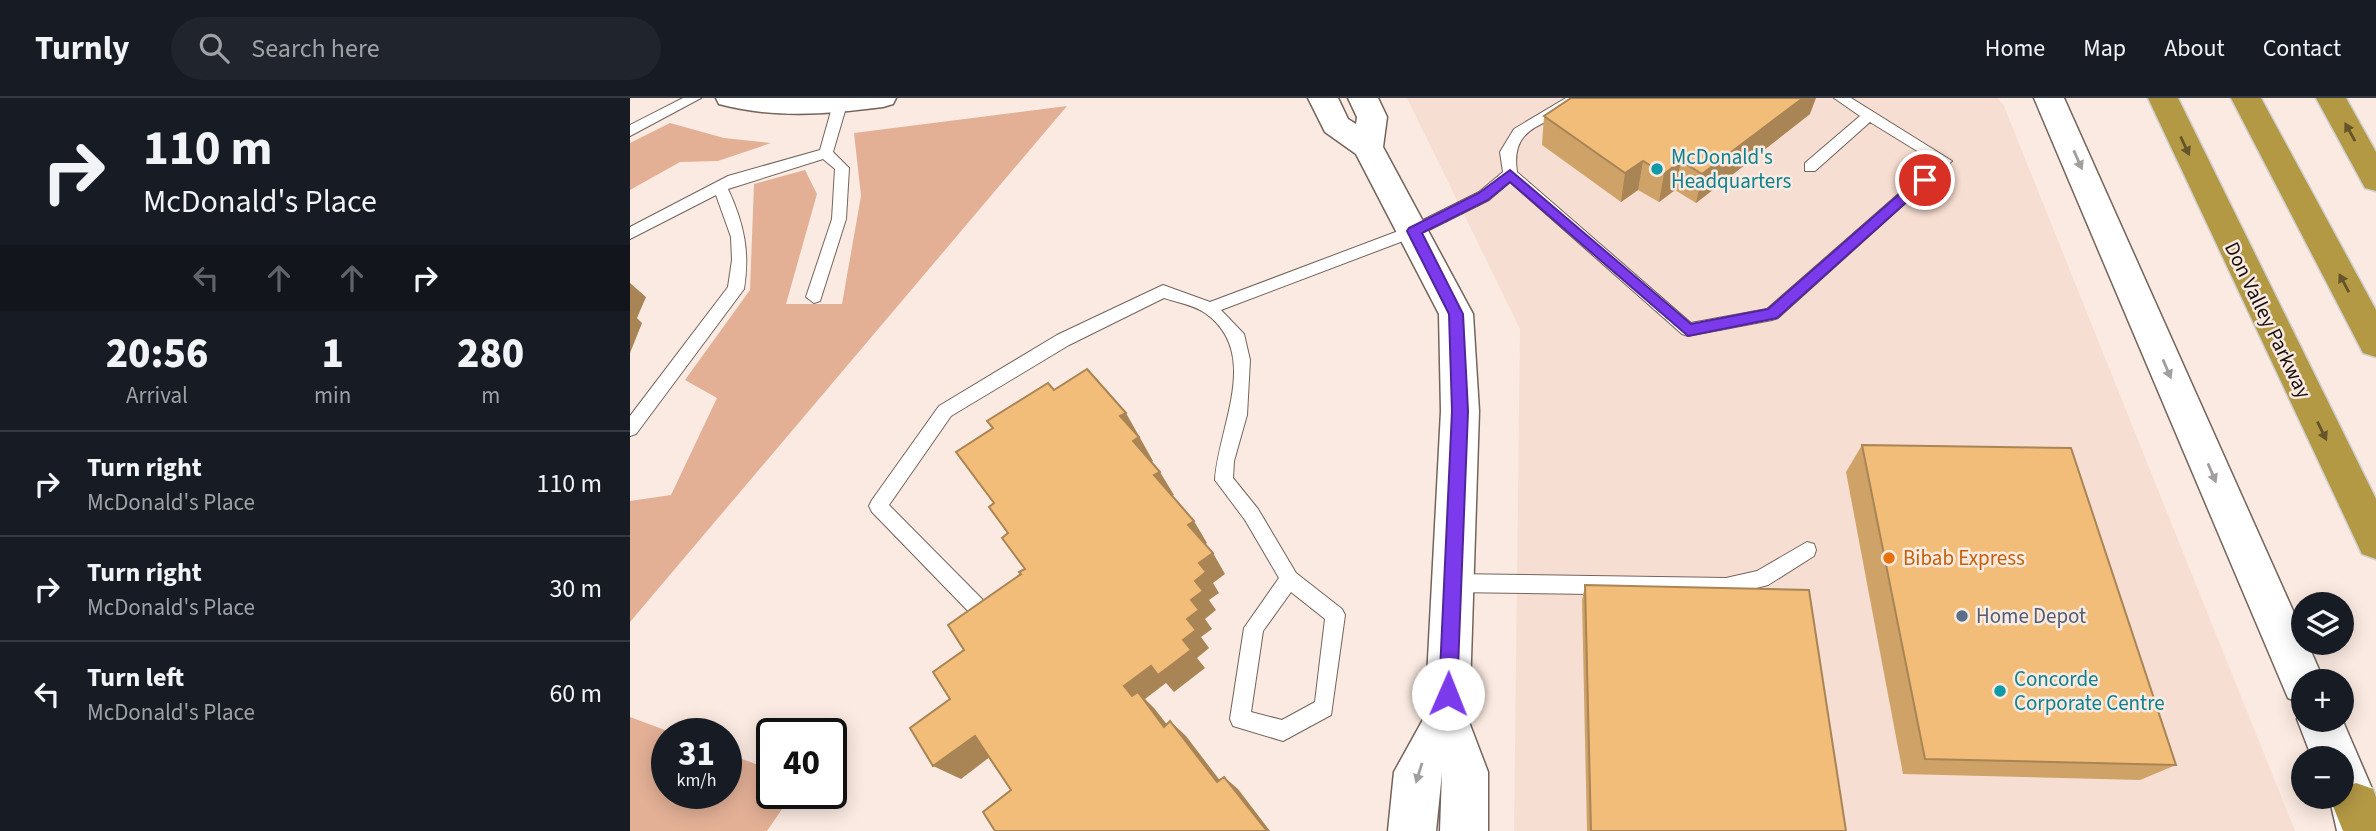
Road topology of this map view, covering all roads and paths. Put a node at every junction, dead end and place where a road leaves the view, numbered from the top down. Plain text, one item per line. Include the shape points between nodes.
1 (694, 98) edge
2 (729, 98) edge
3 (883, 98) edge
4 (1323, 98) edge
5 (1363, 98) edge
6 (1576, 98) edge
7 (1841, 98) edge
8 (2049, 98) edge
9 (2163, 98) edge
10 (2246, 98) edge
11 (2331, 98) edge
12 (839, 104) junction
13 (1869, 115) junction
14 (630, 131) edge
15 (1368, 147) junction
16 (826, 153) junction
17 (1810, 167) dead end
18 (1510, 174) junction
19 (2376, 180) edge
20 (720, 187) junction
21 (1414, 231) junction
22 (630, 234) edge
23 (814, 297) dead end
24 (1210, 308) junction
25 (2376, 343) edge
26 (630, 429) edge
27 (2376, 541) edge
28 (1807, 550) dead end
29 (1289, 579) junction
30 (1451, 583) junction
31 (976, 606) edge
32 (2297, 669) edge
33 (1447, 722) junction
34 (1412, 831) edge
35 (1464, 831) edge

1 - 14 lane
2 - 12 street via 774,107
3 - 12 street
4 - 15 street via 1336,125
5 - 15 street via 1372,117
6 - 18 lane via 1520,132 1507,152
7 - 13 lane
8 -> 32 street
9 -> 27 highway, Don Valley Parkway
25 -> 10 highway
19 -> 11 highway
12 - 16 lane
13 - 17 lane
13 - 18 lane via 1945,161 1772,314 1688,330
15 - 21 street
16 - 20 lane
16 - 23 lane via 842,168 839,219
18 - 21 lane via 1484,196
20 - 22 lane
20 - 26 lane via 739,230 741,261 736,289
21 - 24 lane
21 - 30 street via 1456,314 1460,411
24 - 29 lane via 1238,339 1242,360 1239,415 1224,480 1265,535
24 - 31 lane via 1163,291 1001,375 945,411 925,436 878,506
28 - 30 lane via 1761,579 1726,587
29 - 29 lane via 1335,615 1324,708 1283,731 1240,719 1254,628
30 - 33 street
33 -> 34 street via 1417,772
33 - 35 street via 1465,772

